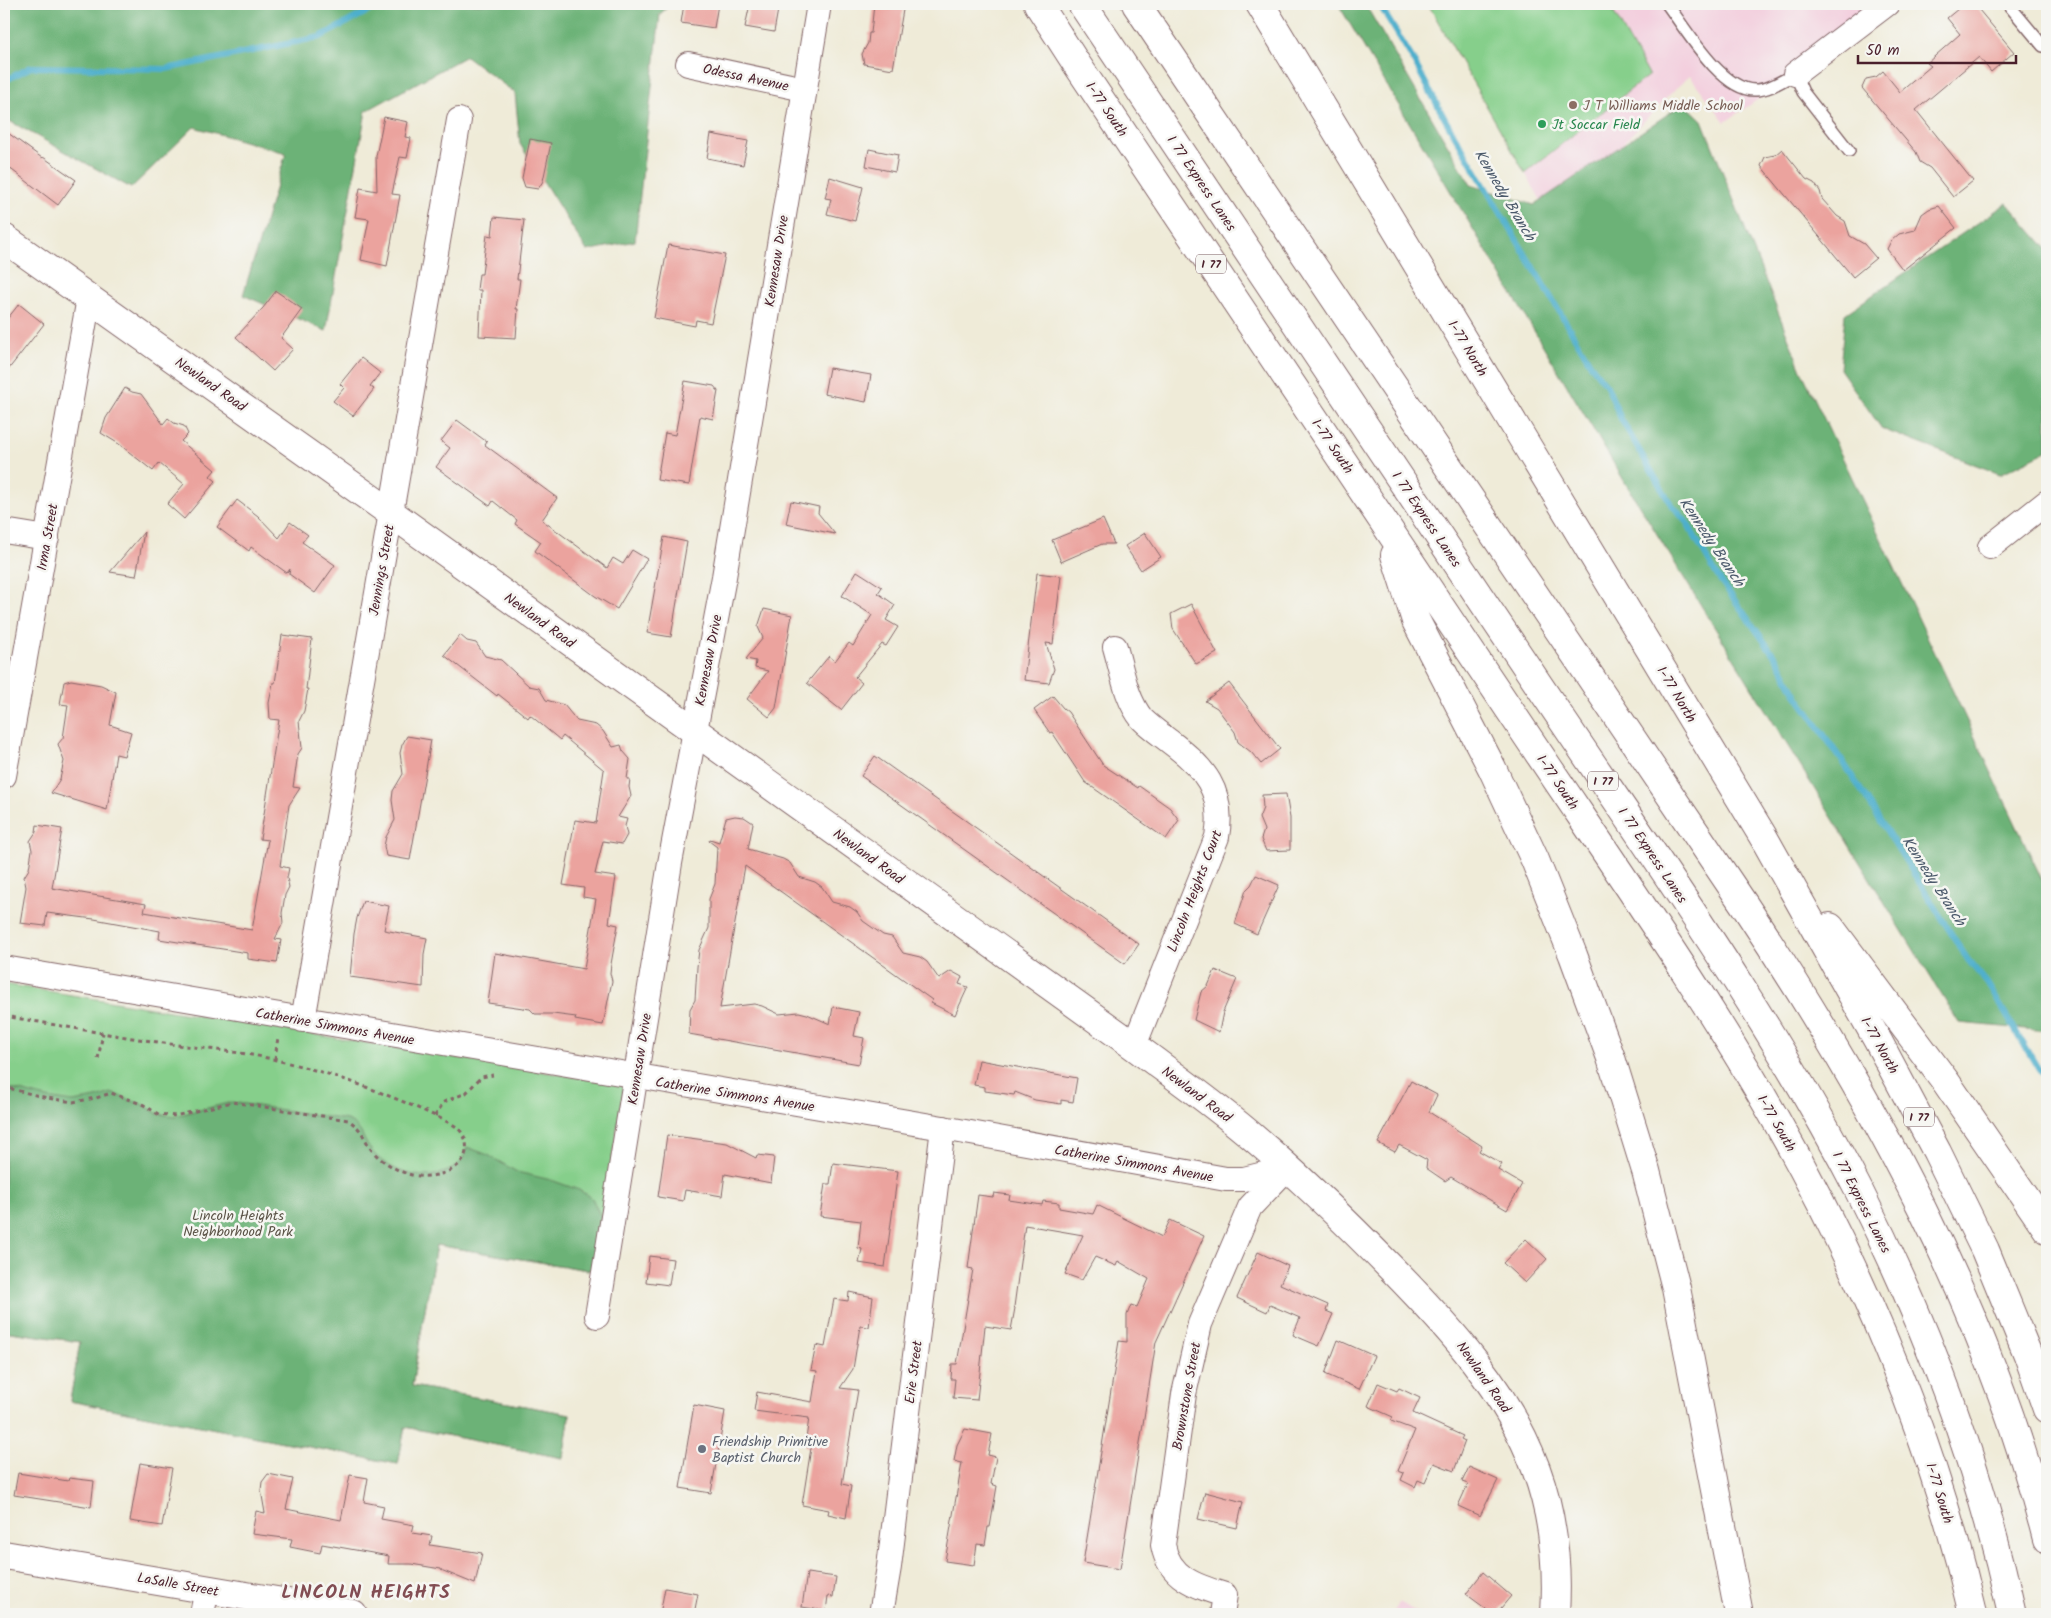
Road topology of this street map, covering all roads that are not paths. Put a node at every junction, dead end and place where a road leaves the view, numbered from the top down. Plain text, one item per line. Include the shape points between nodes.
1 (819, 4) edge
2 (1038, 4) edge
3 (1082, 4) edge
4 (1136, 4) edge
5 (1260, 4) edge
6 (1667, 4) edge
7 (2008, 4) edge
8 (1883, 5) edge
9 (2043, 46) dead end
10 (688, 64) dead end
11 (1795, 74) junction
12 (804, 89) junction
13 (459, 120) dead end
14 (1849, 151) dead end
15 (4, 238) edge
16 (89, 298) junction
17 (2047, 502) edge
18 (391, 513) junction
19 (1384, 523) junction
20 (4, 531) edge
21 (47, 538) junction
22 (1990, 547) dead end
23 (1115, 647) dead end
24 (695, 731) junction
25 (4, 776) edge
26 (1764, 838) junction
27 (4, 968) edge
28 (303, 1020) junction
29 (1134, 1046) junction
30 (637, 1078) junction
31 (943, 1128) junction
32 (1287, 1168) junction
33 (2047, 1229) edge
34 (598, 1316) dead end
35 (2047, 1409) edge
36 (2047, 1539) edge
37 (4, 1555) edge
38 (204, 1602) edge
39 (352, 1614) edge
40 (881, 1614) edge
41 (1222, 1614) edge
42 (1556, 1614) edge
43 (1739, 1614) edge
44 (1973, 1614) edge
45 (2012, 1614) edge

1 - 12 street, Kennesaw Drive
2 - 19 main road, I-77 South / I 77
3 - 45 main road, I 77 Express Lanes / I 77 via 1703,930 1808,1100 1859,1192 1924,1334 1980,1490
4 - 36 main road via 1748,912 1825,1032 1903,1169 1950,1265 2004,1403
5 - 26 main road, I-77 North / I 77
6 - 11 lane via 1709,60 1738,86 1755,90
7 - 9 lane
8 - 11 street
10 - 12 street, Odessa Avenue
11 - 14 lane via 1803,92
12 - 24 street, Kennesaw Drive via 724,577
13 - 18 street, Jennings Street
15 - 16 main road, Newland Road
16 - 18 main road, Newland Road
16 - 21 street, Irma Street
17 - 22 street
18 - 24 main road, Newland Road
18 - 28 street, Jennings Street
19 - 43 main road via 1416,621 1492,768 1534,860 1611,1058 1646,1171 1676,1288
19 - 44 main road, I-77 South / I 77 via 1671,951 1797,1157 1847,1256 1905,1391 1943,1502
20 - 21 street
21 - 25 street, Irma Street
23 - 29 street, Lincoln Heights Court via 1131,702 1149,725 1205,772 1219,813 1217,837
24 - 29 main road, Newland Road
24 - 30 street, Kennesaw Drive via 670,863
26 - 33 main road via 1946,1082
26 - 35 main road, I-77 North / I 77 via 1912,1104 1962,1202 2006,1300
27 - 28 street, Catherine Simmons Avenue
28 - 30 street, Catherine Simmons Avenue
29 - 32 main road, Newland Road via 1219,1109
30 - 31 street, Catherine Simmons Avenue
30 - 34 street, Kennesaw Drive
31 - 32 street, Catherine Simmons Avenue via 1226,1179 1244,1179
31 - 40 street, Erie Street via 890,1567
32 - 41 street, Brownstone Street via 1250,1207 1200,1324 1184,1394 1163,1545 1178,1575 1192,1584 1225,1595
32 - 42 main road, Newland Road via 1421,1298 1473,1359 1509,1412 1536,1469 1545,1498 1555,1564
37 - 38 main road, LaSalle Street
38 - 39 main road, LaSalle Street

